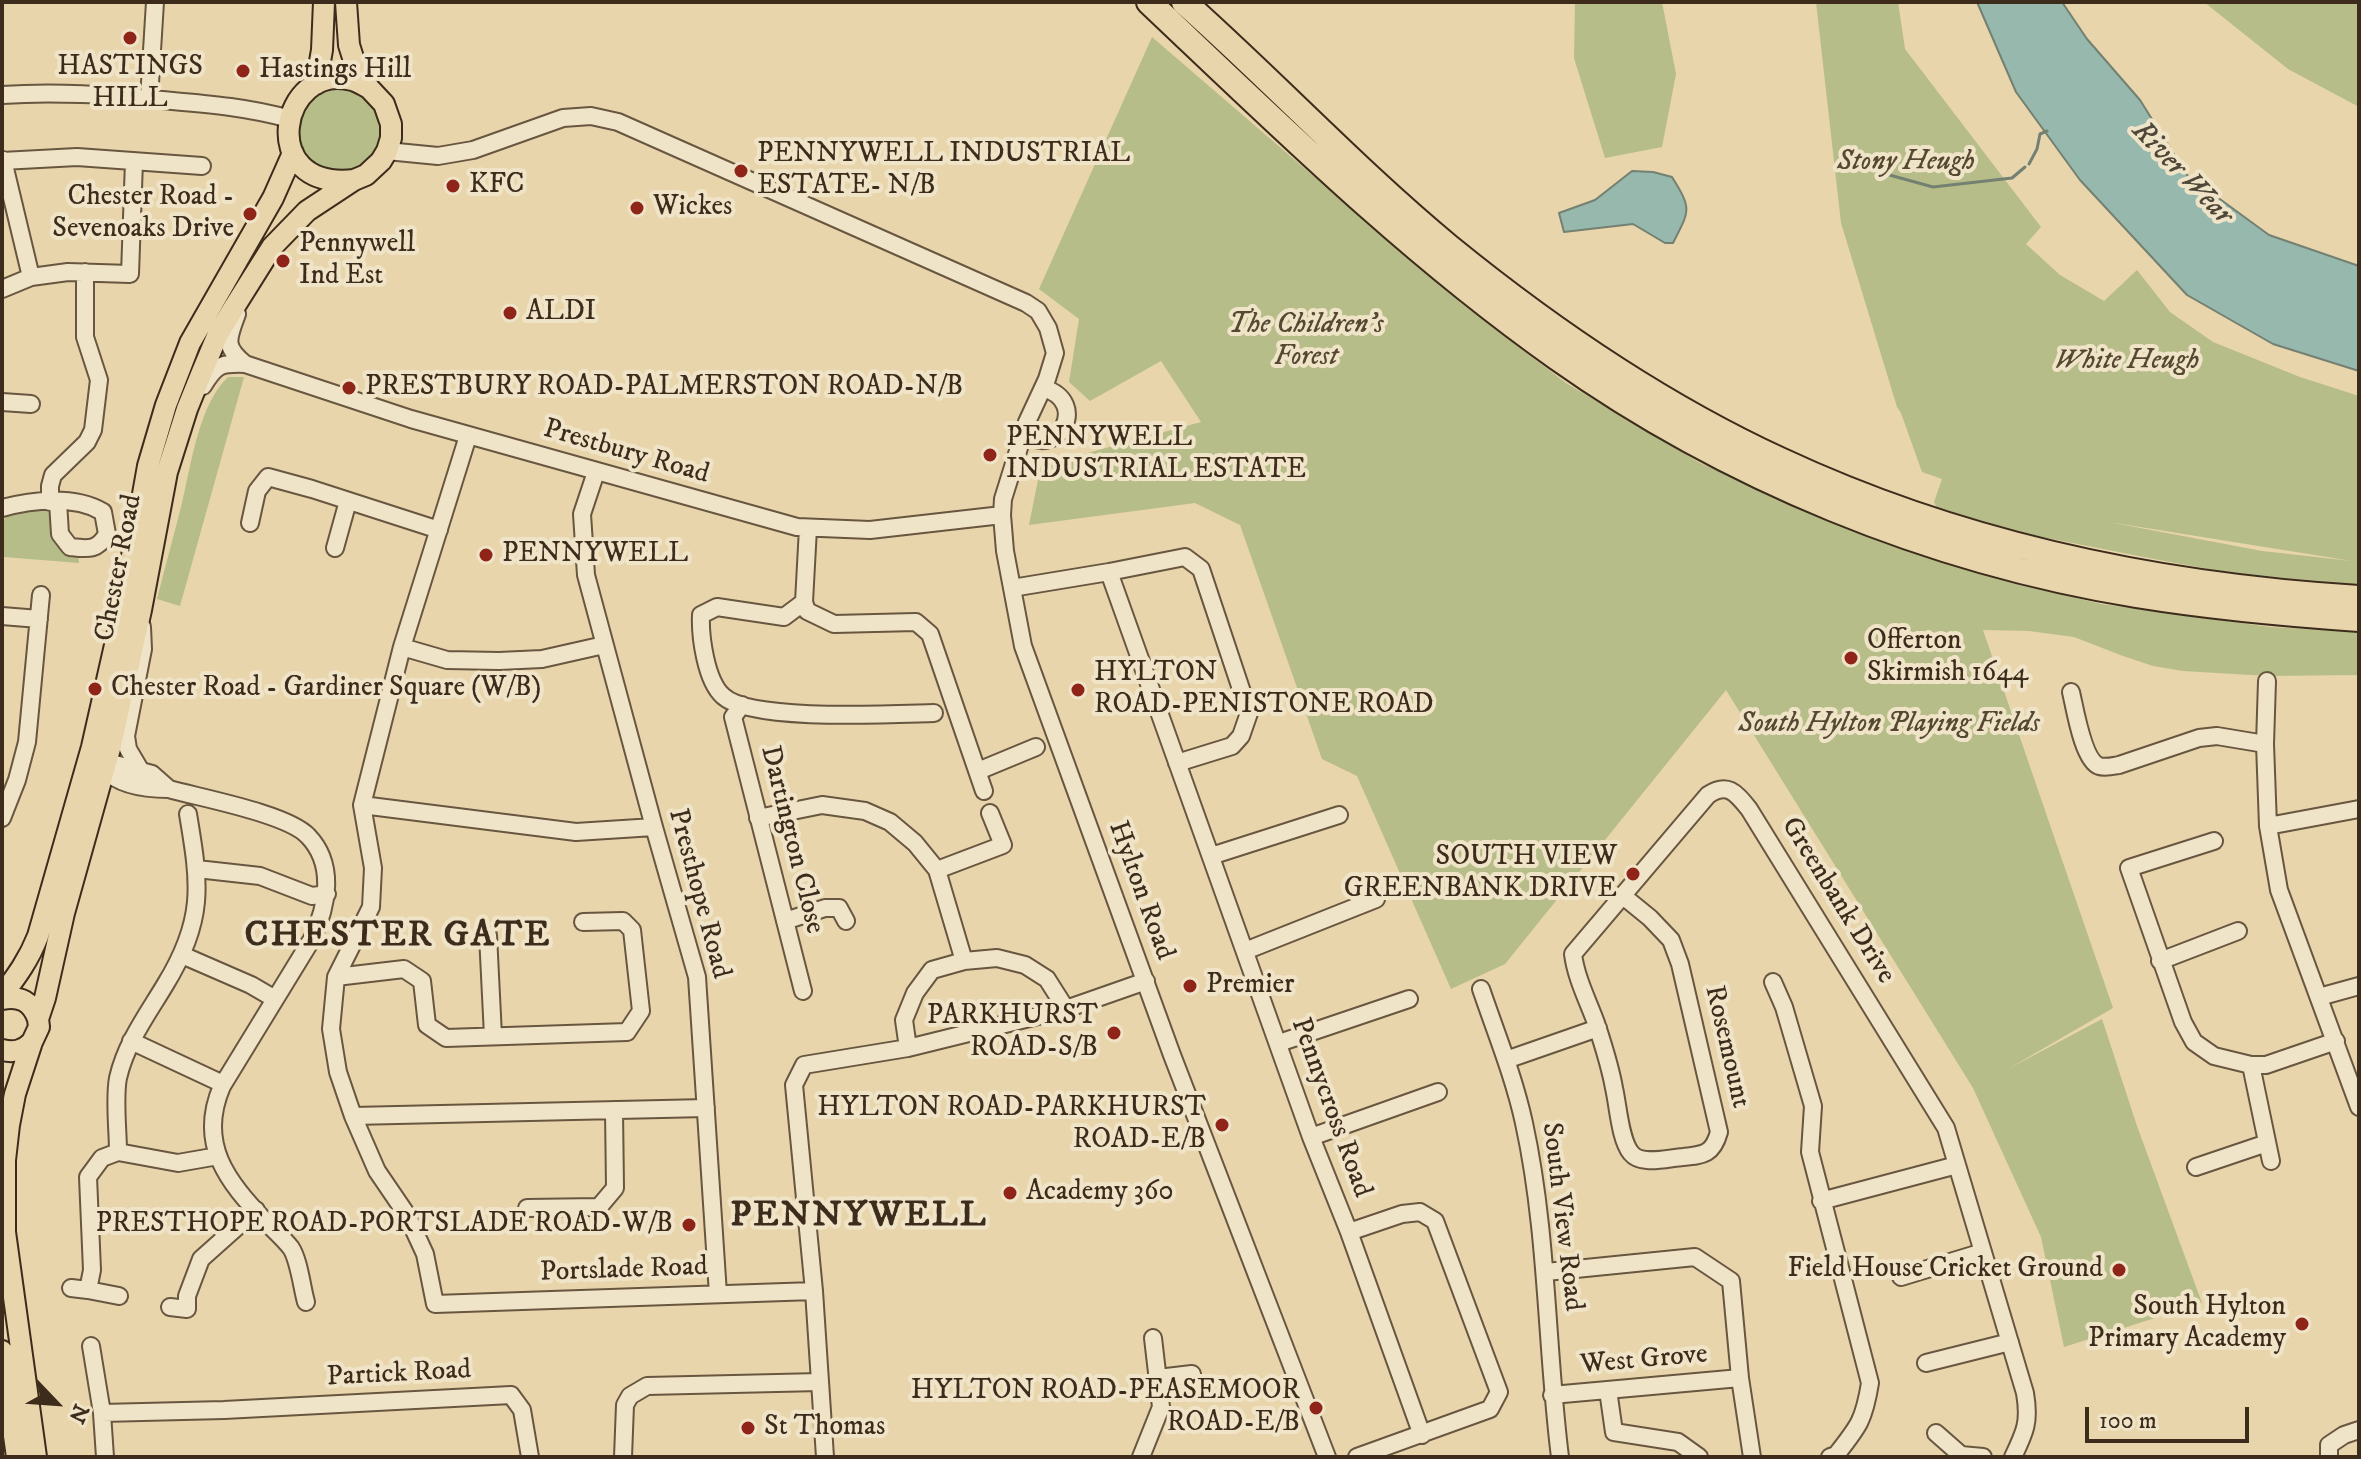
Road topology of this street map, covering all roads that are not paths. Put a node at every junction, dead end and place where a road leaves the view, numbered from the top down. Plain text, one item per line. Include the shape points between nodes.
1 (155, 2) edge
2 (324, 2) edge
3 (346, 2) edge
4 (1132, 2) edge
5 (1149, 2) edge
6 (1188, 5) edge
7 (316, 84) junction
8 (369, 88) junction
9 (1242, 90) junction
10 (2, 95) edge
11 (149, 99) junction
12 (290, 119) junction
13 (387, 151) junction
14 (293, 153) junction
15 (3, 160) edge
16 (134, 161) junction
17 (202, 166) dead end
18 (354, 180) junction
19 (85, 272) junction
20 (253, 276) junction
21 (31, 277) junction
22 (2, 289) edge
23 (245, 364) junction
24 (1043, 388) junction
25 (2, 402) edge
26 (31, 404) dead end
27 (187, 409) junction
28 (1024, 431) junction
29 (468, 436) junction
30 (596, 472) junction
31 (348, 501) junction
32 (2, 508) edge
33 (1002, 515) junction
34 (250, 523) dead end
35 (808, 528) junction
36 (439, 530) junction
37 (335, 548) dead end
38 (1109, 572) junction
39 (1012, 588) junction
40 (41, 595) dead end
41 (2359, 598) edge
42 (804, 602) junction
43 (141, 610) junction
44 (2, 616) edge
45 (39, 619) junction
46 (2359, 619) edge
47 (604, 645) junction
48 (402, 647) junction
49 (2267, 681) dead end
50 (2071, 692) dead end
51 (742, 705) junction
52 (934, 713) dead end
53 (2265, 744) junction
54 (1036, 747) dead end
55 (1177, 763) junction
56 (96, 768) junction
57 (141, 771) junction
58 (978, 771) junction
59 (169, 789) junction
60 (984, 791) dead end
61 (362, 805) junction
62 (2359, 809) edge
63 (990, 813) dead end
64 (188, 814) dead end
65 (1339, 815) dead end
66 (2, 818) edge
67 (758, 818) junction
68 (2268, 826) junction
69 (654, 827) junction
70 (2214, 841) dead end
71 (1211, 856) junction
72 (197, 869) junction
73 (937, 870) junction
74 (327, 894) junction
75 (1623, 896) junction
76 (1376, 899) dead end
77 (785, 921) junction
78 (846, 921) dead end
79 (583, 922) dead end
80 (2238, 931) dead end
81 (488, 935) dead end
82 (1245, 951) junction
83 (182, 955) junction
84 (964, 961) junction
85 (2160, 961) junction
86 (336, 977) junction
87 (1146, 981) junction
88 (1773, 982) dead end
89 (2359, 986) edge
90 (1481, 989) dead end
91 (803, 991) dead end
92 (2, 997) edge
93 (2319, 997) junction
94 (275, 999) junction
95 (1409, 999) dead end
96 (1066, 1009) junction
97 (38, 1019) junction
98 (1598, 1028) junction
99 (493, 1036) junction
100 (131, 1041) junction
101 (2336, 1041) junction
102 (32, 1042) junction
103 (1279, 1043) junction
104 (908, 1048) junction
105 (2, 1050) edge
106 (1506, 1060) junction
107 (2251, 1065) junction
108 (223, 1084) junction
109 (1438, 1092) dead end
110 (2359, 1107) edge
111 (706, 1108) junction
112 (614, 1110) junction
113 (353, 1116) junction
114 (1311, 1137) junction
115 (2267, 1143) junction
116 (118, 1152) junction
117 (1632, 1155) joint
118 (218, 1156) junction
119 (2271, 1161) dead end
120 (1957, 1165) junction
121 (2196, 1167) dead end
122 (1821, 1201) junction
123 (527, 1208) dead end
124 (256, 1210) junction
125 (1349, 1232) junction
126 (1983, 1252) junction
127 (1546, 1272) junction
128 (1901, 1277) dead end
129 (814, 1291) junction
130 (718, 1294) junction
131 (119, 1296) dead end
132 (306, 1302) dead end
133 (170, 1307) dead end
134 (1153, 1338) dead end
135 (2010, 1342) junction
136 (91, 1346) dead end
137 (2, 1351) edge
138 (1926, 1363) dead end
139 (1192, 1374) dead end
140 (1158, 1378) junction
141 (1740, 1378) junction
142 (820, 1382) junction
143 (1608, 1390) junction
144 (1552, 1395) junction
145 (102, 1413) junction
146 (2359, 1430) edge
147 (1936, 1433) dead end
148 (1422, 1435) junction
149 (1834, 1456) edge
150 (1961, 1456) edge
151 (17, 1457) edge
152 (36, 1457) edge
153 (105, 1457) edge
154 (530, 1457) edge
155 (623, 1457) edge
156 (825, 1457) edge
157 (1141, 1457) edge
158 (1327, 1457) edge
159 (1357, 1457) edge
160 (1560, 1457) edge
161 (1699, 1457) edge
162 (1752, 1457) edge
163 (1983, 1457) edge
164 (2013, 1457) edge
165 (2329, 1457) edge

1 - 11 street
2 - 7 main road
3 - 8 main road via 349,45
4 - 9 highway
5 - 9 highway
6 - 41 highway via 1359,168 1484,274 1621,373 1780,461 1956,529 2049,554 2188,580
7 - 8 main road via 351,80
7 - 12 main road via 296,102
8 - 13 main road via 384,104 391,124
9 - 46 highway via 1438,266 1555,356 1661,424 1779,486 1934,546 2066,581 2151,597
10 - 11 street via 48,91
11 - 12 street via 251,108
12 - 14 main road, Chester Road via 287,135
13 - 18 main road, Chester Road via 366,175
13 - 24 street, Hylton Road via 438,156 473,150 563,118 591,116 618,122 1026,303 1048,328 1055,353
14 - 18 main road via 311,174 336,182
14 - 56 main road, Chester Road via 190,343 166,405 148,466
15 - 16 street
15 - 21 street
16 - 17 street
16 - 19 street via 130,274
18 - 20 main road, Chester Road via 307,211
19 - 21 street
19 - 32 street via 85,337 99,380 93,430 53,475 54,502
20 - 23 street via 229,338 232,354
20 - 27 main road, Chester Road via 218,334
21 - 22 street
23 - 27 street via 220,365
23 - 29 street, Prestbury Road
24 - 28 street, Hylton Road
24 - 28 street via 1064,402 1064,428 1041,441
25 - 26 street
27 - 43 main road, Chester Road via 167,472
28 - 33 street, Hylton Road
29 - 30 street, Prestbury Road
29 - 36 street
30 - 35 street, Prestbury Road
30 - 47 street, Presthope Road via 582,514 586,575
31 - 34 street via 268,477 257,491
31 - 36 street
31 - 37 street
33 - 35 street, Prestbury Road via 870,530
33 - 39 street, Hylton Road
35 - 42 street
36 - 48 street
38 - 39 street
38 - 55 street, Pennycross Road
38 - 55 street via 1185,557 1201,569 1249,713 1232,746
39 - 87 street, Hylton Road via 1023,646
40 - 45 street
42 - 51 street via 784,617 717,607 701,615 700,636 713,682 724,698
42 - 58 street via 807,611 834,624 916,622 930,634
43 - 56 main road, Chester Road
43 - 57 street via 143,649 126,736
44 - 45 street
45 - 66 street via 27,742
47 - 48 street via 542,659 499,661 447,660
47 - 69 street, Presthope Road
48 - 61 street
49 - 53 street
50 - 53 street via 2085,746 2097,766 2119,765 2199,738
51 - 52 street via 823,716
51 - 67 street, Dartington Close via 733,717
53 - 68 street
54 - 58 street
55 - 71 street, Pennycross Road
56 - 57 street via 115,764
56 - 59 street via 112,778
56 - 92 main road, Chester Road via 34,945
56 - 97 main road, Chester Road
57 - 59 street
58 - 60 street
59 - 74 street via 286,821 308,835 324,860
61 - 69 street via 576,832
61 - 86 street via 373,868 371,907
62 - 68 street
63 - 73 street via 1003,845
64 - 72 street
65 - 71 street
67 - 73 street via 822,805 865,811 903,832
67 - 77 street, Dartington Close
68 - 93 street via 2279,890
69 - 111 street, Presthope Road via 697,977
70 - 85 street via 2129,868
71 - 82 street, Pennycross Road
72 - 74 street via 260,876 312,896
72 - 83 street via 197,904
73 - 84 street
74 - 94 street via 312,939
75 - 98 street, Greenbank Drive via 1573,954
75 - 117 street, Rosemount via 1671,940 1719,1132 1716,1143 1702,1155 1650,1160
75 - 120 street, Greenbank Drive via 1708,795 1722,789 1735,793 1946,1128
76 - 82 street
77 - 78 street via 825,908 839,908
77 - 91 street, Dartington Close
79 - 99 street via 623,921 632,930 641,1011 627,1032
80 - 85 street
81 - 99 street
82 - 103 street, Pennycross Road
83 - 94 street
83 - 100 street
84 - 96 street via 997,958 1025,965 1047,979
84 - 104 street via 932,970 915,993 904,1020
85 - 107 street via 2194,1042 2214,1056
86 - 99 street via 404,969 422,981 427,1025 446,1038
86 - 113 street via 331,1029
87 - 96 street
87 - 158 street, Hylton Road
88 - 122 street via 1813,1106 1810,1152
89 - 93 street
90 - 106 street, South View Road
92 - 97 main road, Chester Road via 23,999
93 - 101 street
94 - 108 street
95 - 103 street
96 - 104 street
97 - 102 main road, Chester Road
98 - 106 street
98 - 117 street, Greenbank Drive
100 - 108 street
100 - 116 street via 118,1080
101 - 107 street via 2266,1065
101 - 110 street
102 - 105 main road via 18,1051
102 - 152 main road, Chester Road via 9,1125 5,1232
103 - 114 street, Pennycross Road
104 - 129 street via 804,1065 794,1085
106 - 127 street, South View Road via 1524,1123
107 - 115 street
108 - 118 street via 212,1125
109 - 114 street
111 - 112 street
111 - 130 street, Presthope Road
112 - 113 street
112 - 123 street via 615,1188 599,1207
113 - 130 street, Portslade Road via 377,1171 425,1254 435,1304
114 - 125 street, Pennycross Road
115 - 119 street
115 - 121 street
116 - 118 street via 178,1163
116 - 131 street via 102,1158 88,1177 92,1270 79,1289
118 - 124 street via 232,1183
120 - 122 street
120 - 126 street, Greenbank Drive
122 - 149 street via 1870,1383 1860,1425
124 - 132 street via 293,1251
124 - 133 street via 201,1259 187,1296 195,1309
125 - 148 street, Pennycross Road
125 - 148 street via 1411,1213 1435,1221 1499,1392 1490,1409
126 - 128 street
126 - 135 street, Greenbank Drive
127 - 141 street via 1695,1257 1731,1281
127 - 144 street, South View Road
129 - 130 street, Portslade Road
129 - 142 street
134 - 140 street
135 - 138 street
135 - 164 street, Greenbank Drive via 2029,1414
136 - 145 street
137 - 151 main road
139 - 140 street
140 - 157 street via 1161,1407
141 - 143 street, West Grove
141 - 162 street
142 - 155 street via 647,1386 625,1405
142 - 156 street
143 - 144 street, West Grove
143 - 161 street via 1614,1432 1678,1442
144 - 160 street, South View Road
145 - 153 street
145 - 154 street, Partick Road via 511,1395 522,1410
146 - 165 street via 2329,1445
147 - 150 street
148 - 159 street
150 - 163 street

